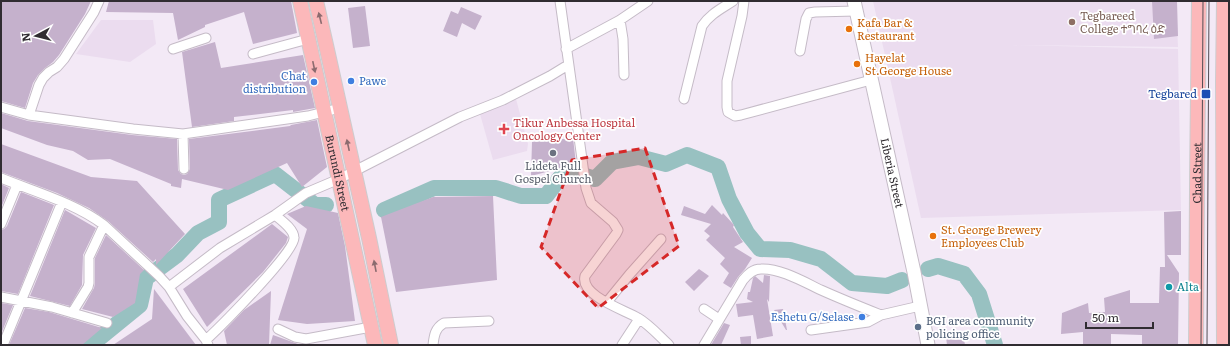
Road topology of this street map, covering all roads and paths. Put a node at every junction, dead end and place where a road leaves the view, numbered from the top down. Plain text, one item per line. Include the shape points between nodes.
1 (99, 1) edge
2 (300, 1) edge
3 (316, 1) edge
4 (560, 1) edge
5 (648, 1) edge
6 (733, 1) edge
7 (744, 1) edge
8 (1191, 1) edge
9 (1199, 1) edge
10 (1216, 1) edge
11 (1224, 1) edge
12 (855, 6) edge
13 (620, 20) junction
14 (206, 38) dead end
15 (308, 38) junction
16 (173, 49) dead end
17 (566, 49) junction
18 (800, 51) dead end
19 (253, 54) dead end
20 (568, 65) junction
21 (624, 75) dead end
22 (871, 80) junction
23 (684, 99) dead end
24 (1, 107) edge
25 (340, 108) junction
26 (324, 112) junction
27 (29, 115) junction
28 (183, 134) junction
29 (184, 169) dead end
30 (353, 171) junction
31 (1, 178) edge
32 (339, 179) junction
33 (17, 185) junction
34 (62, 202) junction
35 (275, 215) junction
36 (1, 224) edge
37 (104, 225) junction
38 (661, 239) dead end
39 (169, 288) junction
40 (380, 293) junction
41 (1, 296) edge
42 (364, 297) junction
43 (21, 300) junction
44 (607, 302) junction
45 (920, 306) junction
46 (704, 309) dead end
47 (72, 313) junction
48 (881, 315) junction
49 (639, 318) junction
50 (719, 319) junction
51 (489, 321) dead end
52 (107, 323) dead end
53 (371, 327) junction
54 (278, 329) dead end
55 (811, 330) dead end
56 (305, 342) edge
57 (207, 343) edge
58 (3, 345) edge
59 (375, 345) edge
60 (391, 345) edge
61 (433, 345) edge
62 (622, 345) edge
63 (669, 345) edge
64 (704, 345) edge
65 (928, 345) edge
66 (1189, 345) edge
67 (1196, 345) edge
68 (1216, 345) edge
69 (1224, 345) edge

1 - 27 street via 64,59 43,78
2 - 15 main road, Burundi Street
25 -> 3 main road, Burundi Street
4 - 17 street
5 - 13 street
6 - 23 street via 706,19 702,26
7 - 22 street via 727,80 727,107 731,114 741,115
8 - 66 main road, Chad Street
9 - 67 main road, Chad Street
10 - 68 main road, Chad Street
11 - 69 main road
12 - 18 street via 807,15
12 - 22 street, Liberia Street
13 - 17 street
13 - 21 street
14 - 16 street
15 - 19 street
15 -> 26 main road, Burundi Street
17 - 20 street
20 - 30 street via 503,100 460,117
20 - 44 street via 586,188 591,203 618,230 584,281 590,291
22 - 45 street, Liberia Street
24 - 27 street
25 - 26 street
30 -> 25 main road, Burundi Street
26 - 28 street
26 - 32 main road, Burundi Street
27 - 28 street
28 - 29 street
30 - 32 street
40 -> 30 main road, Burundi Street
31 - 33 street
32 - 35 street via 306,193
32 - 42 main road, Burundi Street
33 - 34 street
33 - 36 street
34 - 37 street
34 - 43 street
35 - 39 street via 220,248
35 - 57 street via 292,231 294,242 260,285
37 - 39 street
37 - 47 street via 89,257 88,287
38 - 44 street
39 - 57 street
40 - 42 main road
40 - 60 main road, Burundi Street
41 - 43 street
42 - 53 main road, Burundi Street
43 - 47 street
43 - 58 street
44 - 49 street
45 - 48 street
45 - 65 street, Liberia Street
46 - 50 street
47 - 52 street
48 - 50 street via 802,280 760,269 748,273
48 - 55 street via 868,322
49 - 62 street
49 - 63 street
50 - 64 street
51 - 61 street via 444,323 435,332
53 - 56 street
53 - 59 main road, Burundi Street
54 - 56 street

